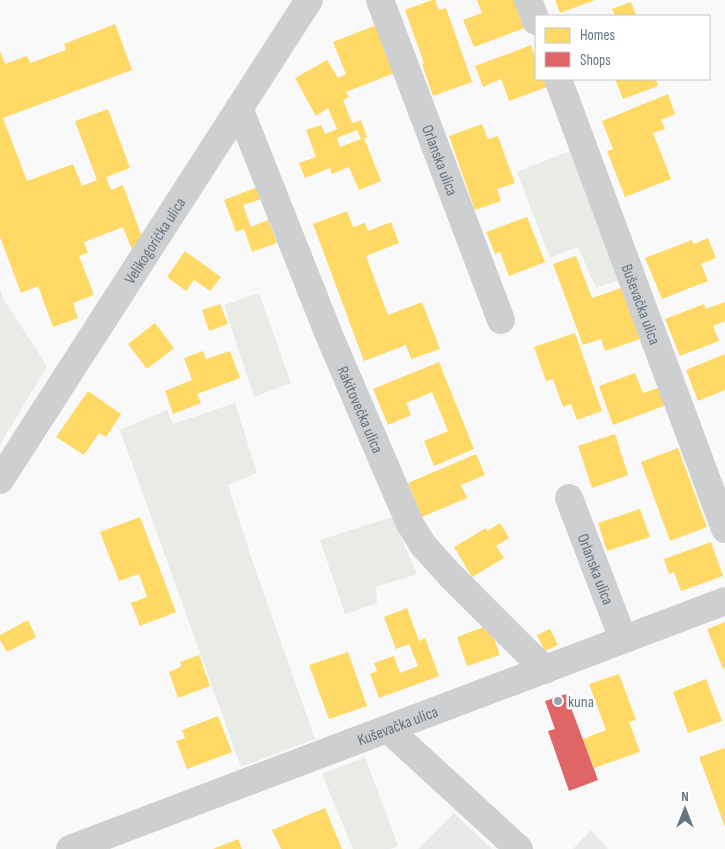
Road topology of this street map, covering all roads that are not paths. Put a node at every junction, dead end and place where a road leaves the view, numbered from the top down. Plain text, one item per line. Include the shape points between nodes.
1 (309, 0) edge
2 (380, 0) edge
3 (528, 0) edge
4 (535, 18) edge
5 (558, 80) edge
6 (239, 108) junction
7 (501, 320) dead end
8 (0, 480) edge
9 (570, 498) dead end
10 (725, 529) edge
11 (725, 601) edge
12 (623, 639) junction
13 (545, 670) junction
14 (388, 729) junction
15 (70, 849) edge
16 (519, 849) edge

1 - 6 street, Velikogorička ulica
2 - 7 street, Orlanska ulica
3 - 4 street
5 - 10 street, Buševačka ulica
6 - 8 street, Velikogorička ulica
6 - 13 street, Rakitovečka ulica via 329,335 410,524 423,545 450,575
9 - 12 street, Orlanska ulica
11 - 12 street, Kuševačka ulica
12 - 13 street, Kuševačka ulica
13 - 14 street, Kuševačka ulica
14 - 15 street, Kuševačka ulica
14 - 16 street

